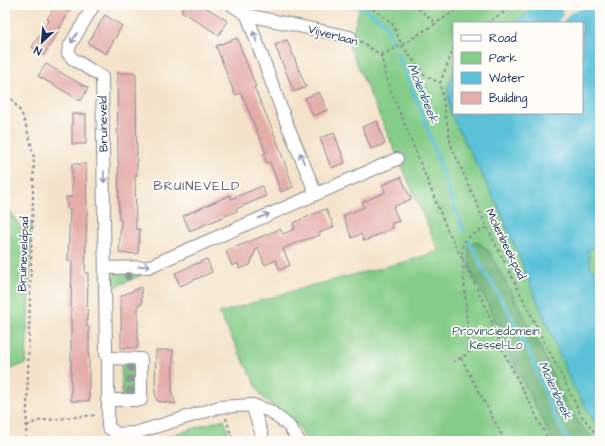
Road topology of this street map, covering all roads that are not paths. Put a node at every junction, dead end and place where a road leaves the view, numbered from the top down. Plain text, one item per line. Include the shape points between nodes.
1 (94, 5) edge
2 (232, 5) edge
3 (248, 15) junction
4 (350, 37) road end
5 (397, 159) dead end
6 (316, 194) junction
7 (106, 268) junction
8 (108, 358) junction
9 (252, 405) junction
10 (107, 406) junction
11 (264, 441) edge
12 (299, 441) edge

1 -> 7 street, Bruineveld via 70,45 68,53 102,78
2 - 3 street, Vijverlaan
3 - 4 street, Vijverlaan
6 -> 3 street via 285,119
5 - 6 street
7 -> 6 street via 148,267
7 - 8 street, Bruineveld
8 - 10 street, Bruineveld
8 - 10 street via 142,359 141,400
9 - 10 street, Bruineveld via 220,407 135,434 117,434 108,428
9 - 11 street
9 - 12 street via 270,411 289,426

